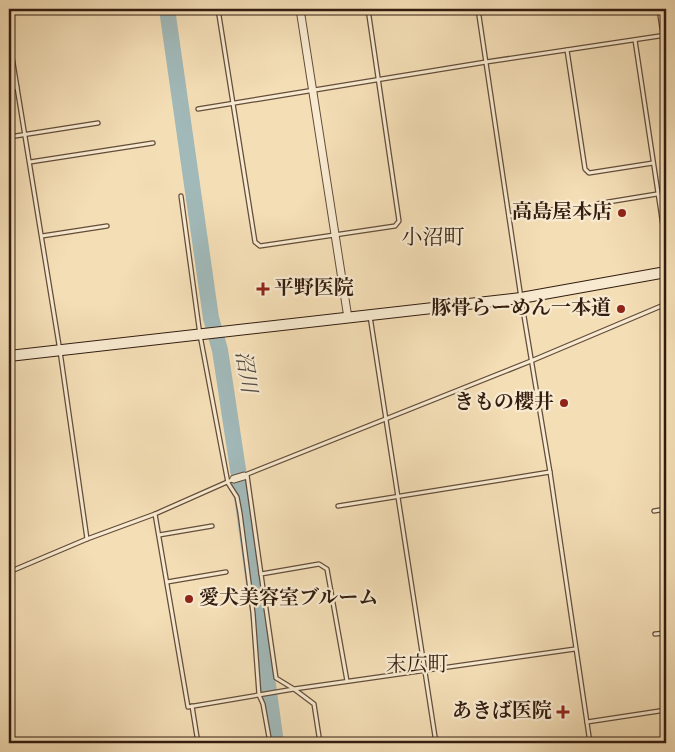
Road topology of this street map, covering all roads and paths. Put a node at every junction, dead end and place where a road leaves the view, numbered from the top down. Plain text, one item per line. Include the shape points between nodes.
1 (218, 9) edge
2 (300, 9) edge
3 (369, 9) edge
4 (376, 9) edge
5 (478, 9) edge
6 (659, 9) edge
7 (665, 35) edge
8 (9, 38) edge
9 (635, 40) junction
10 (567, 50) junction
11 (10, 58) edge
12 (486, 62) junction
13 (379, 79) junction
14 (17, 87) junction
15 (9, 88) edge
16 (312, 90) junction
17 (233, 102) junction
18 (198, 109) dead end
19 (98, 123) dead end
20 (25, 134) junction
21 (9, 137) edge
22 (153, 143) dead end
23 (30, 162) junction
24 (653, 163) junction
25 (658, 194) junction
26 (180, 196) dead end
27 (596, 204) dead end
28 (571, 207) dead end
29 (509, 216) junction
30 (107, 226) dead end
31 (335, 235) junction
32 (42, 236) junction
33 (666, 246) edge
34 (666, 272) edge
35 (521, 298) junction
36 (666, 304) edge
37 (370, 316) junction
38 (348, 318) junction
39 (200, 335) junction
40 (60, 351) junction
41 (9, 356) edge
42 (531, 362) junction
43 (386, 420) junction
44 (550, 472) junction
45 (245, 475) junction
46 (231, 481) junction
47 (398, 496) junction
48 (338, 506) dead end
49 (666, 509) edge
50 (654, 510) dead end
51 (155, 514) junction
52 (212, 526) dead end
53 (159, 535) junction
54 (87, 539) junction
55 (9, 572) edge
56 (226, 572) dead end
57 (261, 574) junction
58 (167, 582) junction
59 (666, 633) edge
60 (655, 634) dead end
61 (575, 649) junction
62 (425, 670) junction
63 (346, 681) junction
64 (294, 690) junction
65 (260, 695) junction
66 (192, 706) junction
67 (666, 710) edge
68 (587, 722) junction
69 (198, 743) edge
70 (270, 743) edge
71 (320, 743) edge
72 (436, 743) edge
73 (590, 743) edge

1 - 17 lane
2 - 16 street
3 - 4 lane
3 - 13 lane
5 - 12 lane
6 - 7 lane
7 - 9 lane
8 - 11 lane
9 - 10 lane
9 - 24 lane
10 - 12 lane
10 - 24 lane via 585,169 589,172
11 - 14 lane
12 - 13 lane
12 - 29 lane
13 - 16 lane
13 - 31 lane via 399,222 396,226
14 - 15 lane
14 - 20 lane
16 - 17 lane
16 - 31 street
17 - 18 lane
17 - 31 lane via 255,242 260,246
19 - 20 lane
20 - 21 lane
20 - 23 lane
22 - 23 lane
23 - 32 lane
24 - 25 lane
25 - 27 lane
25 - 33 lane
26 - 39 lane
28 - 29 lane
29 - 35 lane
30 - 32 lane
31 - 38 street
32 - 40 lane
34 - 35 street
35 - 37 street
35 - 42 lane
36 - 42 lane
37 - 38 street
37 - 43 lane
38 - 39 street
39 - 40 street
39 - 46 lane
40 - 41 street
40 - 54 lane
42 - 43 lane
42 - 44 lane
43 - 45 lane
43 - 47 lane
44 - 47 lane
44 - 61 lane
45 - 46 street
45 - 57 lane
46 - 51 lane
46 - 65 lane via 240,513
47 - 48 lane
47 - 62 lane
49 - 50 lane
51 - 53 lane
51 - 54 lane
52 - 53 lane
53 - 58 lane
54 - 55 lane
56 - 58 lane
57 - 63 lane via 319,564 327,570
57 - 64 lane via 276,678
58 - 66 lane via 188,707
59 - 60 lane
61 - 62 lane
61 - 68 lane
62 - 63 lane
62 - 72 lane
63 - 64 lane
64 - 65 lane
64 - 71 lane via 314,704
65 - 66 lane
65 - 70 lane
66 - 69 lane
67 - 68 lane
68 - 73 lane

